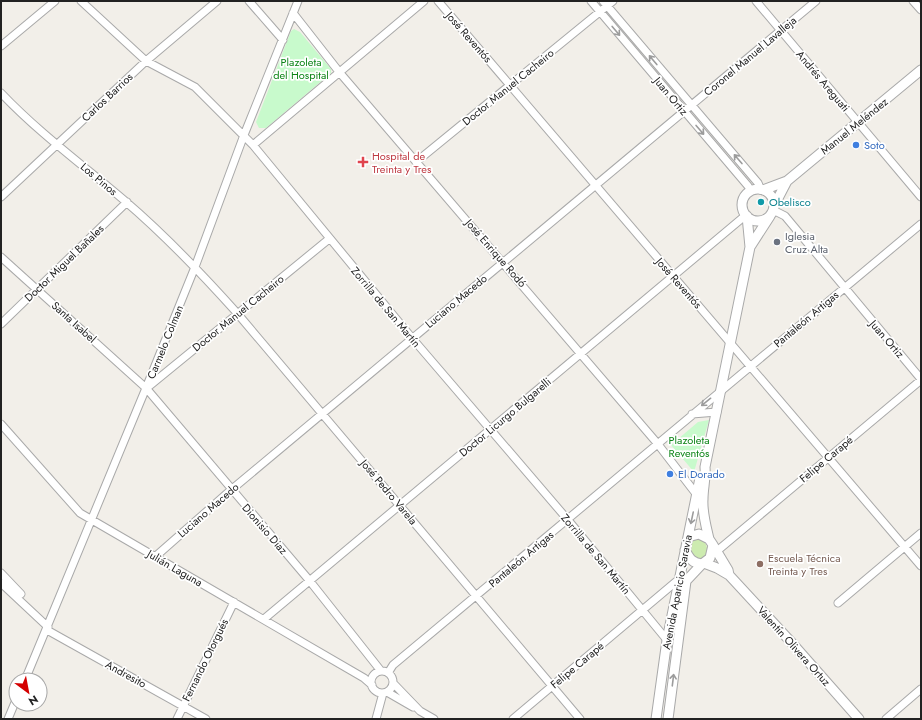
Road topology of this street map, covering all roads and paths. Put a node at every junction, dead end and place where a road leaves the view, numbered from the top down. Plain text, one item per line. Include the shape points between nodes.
1 (55, 1) edge
2 (82, 1) edge
3 (217, 1) edge
4 (249, 1) edge
5 (298, 1) edge
6 (424, 1) edge
7 (438, 1) edge
8 (591, 1) edge
9 (756, 1) edge
10 (816, 1) edge
11 (913, 1) edge
12 (608, 3) edge
13 (921, 10) edge
14 (600, 12) junction
15 (293, 13) junction
16 (781, 31) junction
17 (283, 40) junction
18 (1, 46) edge
19 (146, 61) junction
20 (921, 70) edge
21 (340, 73) junction
22 (510, 86) junction
23 (1, 94) edge
24 (692, 105) junction
25 (684, 111) junction
26 (858, 123) junction
27 (244, 136) junction
28 (57, 144) junction
29 (253, 145) junction
30 (416, 162) junction
31 (787, 181) junction
32 (596, 186) junction
33 (762, 190) junction
34 (751, 191) junction
35 (1, 197) edge
36 (921, 197) edge
37 (127, 202) junction
38 (772, 211) junction
39 (746, 216) junction
40 (921, 224) edge
41 (329, 239) junction
42 (750, 247) junction
43 (1, 257) edge
44 (503, 262) junction
45 (195, 267) junction
46 (673, 276) junction
47 (843, 288) junction
48 (38, 289) junction
49 (237, 313) junction
50 (1, 324) edge
51 (412, 338) junction
52 (732, 344) junction
53 (580, 353) junction
54 (750, 366) junction
55 (921, 380) edge
56 (146, 388) junction
57 (721, 390) junction
58 (717, 412) junction
59 (322, 414) junction
60 (691, 414) junction
61 (1, 424) edge
62 (490, 429) junction
63 (657, 443) junction
64 (828, 457) junction
65 (705, 467) junction
66 (231, 490) junction
67 (697, 494) junction
68 (400, 505) junction
69 (92, 520) junction
70 (568, 520) junction
71 (921, 533) edge
72 (688, 537) junction
73 (713, 545) junction
74 (905, 547) junction
75 (686, 550) junction
76 (156, 556) junction
77 (703, 564) junction
78 (921, 566) edge
79 (1, 573) edge
80 (728, 575) junction
81 (309, 580) junction
82 (678, 580) junction
83 (1, 583) edge
84 (21, 594) dead end
85 (476, 597) junction
86 (234, 602) junction
87 (838, 603) dead end
88 (643, 609) junction
89 (264, 619) junction
90 (48, 628) junction
91 (667, 640) junction
92 (29, 672) edge
93 (385, 672) junction
94 (393, 683) junction
95 (372, 685) junction
96 (551, 686) junction
97 (921, 689) edge
98 (385, 692) junction
99 (183, 706) junction
100 (420, 711) junction
101 (177, 719) edge
102 (206, 719) edge
103 (376, 719) edge
104 (434, 719) edge
105 (513, 719) edge
106 (580, 719) edge
107 (656, 719) edge
108 (668, 719) edge
109 (859, 719) edge
110 (886, 719) edge

1 - 18 street
2 - 19 street, Zorrilla de San Martín
3 - 19 street, Carlos Barrios
4 - 17 street
5 - 15 street, Carmelo Colman
6 - 21 street
7 - 22 street, José Reventós
8 - 14 street, Juan Ortiz
9 - 16 street, Andrés Areguati
10 - 16 street, Coronel Manuel Lavalleja
11 - 13 street
12 - 14 street, Doctor Manuel Cacheiro
24 -> 12 street, Juan Ortiz
14 - 22 street, Doctor Manuel Cacheiro
14 -> 25 street, Juan Ortiz
15 - 17 street, Carmelo Colman
15 - 21 street, José Enrique Rodó
16 - 24 street, Coronel Manuel Lavalleja
16 - 26 street, Andrés Areguati
17 - 27 street, Carmelo Colman
19 - 27 street, Zorrilla de San Martín via 195,87
19 - 28 street, Carlos Barrios
20 - 26 street, Manuel Meléndez
21 - 29 street
21 - 30 street, José Enrique Rodó
22 - 30 street, Doctor Manuel Cacheiro
22 - 32 street, José Reventós
23 - 28 street, Los Pinos
24 - 25 street, Coronel Manuel Lavalleja
33 -> 24 street, Juan Ortiz
25 - 32 street, Luciano Macedo
25 -> 34 street, Juan Ortiz
26 - 31 street, Manuel Meléndez
26 - 36 street, Andrés Areguati
27 - 29 street, Zorrilla de San Martín
27 - 45 street, Carmelo Colman
28 - 35 street, Carlos Barrios
28 - 37 street, Los Pinos
29 - 41 street, Zorrilla de San Martín
30 - 44 street, José Enrique Rodó
31 - 33 street, Manuel Meléndez
31 - 38 street, Manuel Meléndez
32 - 44 street, Luciano Macedo
32 - 46 street, José Reventós
33 - 34 street
33 - 38 street via 772,198
34 - 39 street via 743,200
37 - 45 street, Los Pinos
37 - 48 street, Doctor Miguel Bañales
38 - 39 street via 758,221
38 - 42 street, Avenida Aparicio Saravia
38 - 47 street, Juan Ortiz via 785,216
39 - 42 street, Avenida Aparicio Saravia
39 - 46 street, Doctor Licurgo Bulgarelli
40 - 47 street, Pantaleón Artigas
41 - 49 street, Doctor Manuel Cacheiro
41 - 51 street, Zorrilla de San Martín
42 - 52 street, Avenida Aparicio Saravia
43 - 48 street, Santa Isabel
44 - 51 street, Luciano Macedo
44 - 53 street, José Enrique Rodó
45 - 49 street, José Pedro Varela
45 - 56 street, Carmelo Colman
46 - 52 street, José Reventós
46 - 53 street, Doctor Licurgo Bulgarelli
47 - 54 street, Pantaleón Artigas
47 - 55 street, Juan Ortiz
48 - 50 street, Doctor Miguel Bañales
48 - 56 street, Santa Isabel
49 - 56 street, Doctor Manuel Cacheiro
49 - 59 street, José Pedro Varela
51 - 59 street, Luciano Macedo
51 - 62 street, Zorrilla de San Martín
52 - 54 street, José Reventós
52 - 57 street, Avenida Aparicio Saravia
53 - 62 street, Doctor Licurgo Bulgarelli
53 - 63 street, José Enrique Rodó
54 - 57 street, Pantaleón Artigas
54 - 64 street, José Reventós
55 - 64 street, Felipe Carapé
56 - 66 street, Dionisio Diaz
56 - 69 street, Carmelo Colman
57 - 58 street, Avenida Aparicio Saravia
57 -> 60 street, Pantaleón Artigas
58 - 60 street
58 - 65 street, Avenida Aparicio Saravia
59 - 66 street, Luciano Macedo
59 - 68 street, José Pedro Varela
60 - 63 street, Pantaleón Artigas
61 - 69 street, Julián Laguna via 80,513
62 - 68 street, Doctor Licurgo Bulgarelli
62 - 70 street, Zorrilla de San Martín
63 - 67 street, José Enrique Rodó
63 - 70 street, Pantaleón Artigas
64 - 73 street, Felipe Carapé via 729,542
64 - 74 street, José Reventós
65 - 67 street, Avenida Aparicio Saravia via 700,475
65 - 73 street, Avenida Aparicio Saravia via 703,499
66 - 76 street, Luciano Macedo
66 - 81 street, Dionisio Diaz
67 -> 72 street, Avenida Aparicio Saravia
68 - 81 street, Doctor Licurgo Bulgarelli
68 - 85 street, José Pedro Varela
69 - 76 street, Julián Laguna
69 - 90 street, Carmelo Colman
70 - 85 street, Pantaleón Artigas
70 - 88 street, Zorrilla de San Martín
71 - 74 street
72 - 73 street via 700,534
72 - 75 street, Avenida Aparicio Saravia
73 - 77 street via 710,558
73 - 80 street, Valentín Olivera Ortuz via 728,570
74 - 78 street, José Reventós
74 - 87 street
75 - 77 street via 691,560
75 - 82 street, Avenida Aparicio Saravia
76 - 86 street, Julián Laguna
77 - 80 street, Valentín Olivera Ortuz
108 -> 77 street, Avenida Aparicio Saravia via 686,581
79 - 84 street
80 - 109 street, Valentín Olivera Ortuz
81 - 89 street, Doctor Licurgo Bulgarelli
81 - 93 street, Dionisio Diaz
82 - 88 street, Felipe Carapé
82 - 91 street, Avenida Aparicio Saravia
83 - 90 street, Andresito
85 - 93 street, Pantaleón Artigas
85 - 96 street, José Pedro Varela
86 - 89 street, Julián Laguna
86 - 99 street, Fernando Otorgués
88 - 91 street, Zorrilla de San Martín
88 - 96 street, Felipe Carapé
89 - 95 street, Julián Laguna
90 - 92 street, Carmelo Colman
90 - 99 street, Andresito
91 - 107 street, Avenida Aparicio Saravia
93 - 94 street
93 - 95 street via 374,674
94 - 98 street
94 - 100 street
95 - 98 street via 376,691
96 - 105 street, Felipe Carapé
96 - 106 street, José Pedro Varela
97 - 110 street
98 - 100 street
98 - 103 street
99 - 101 street, Fernando Otorgués
99 - 102 street, Andresito
100 - 104 street

